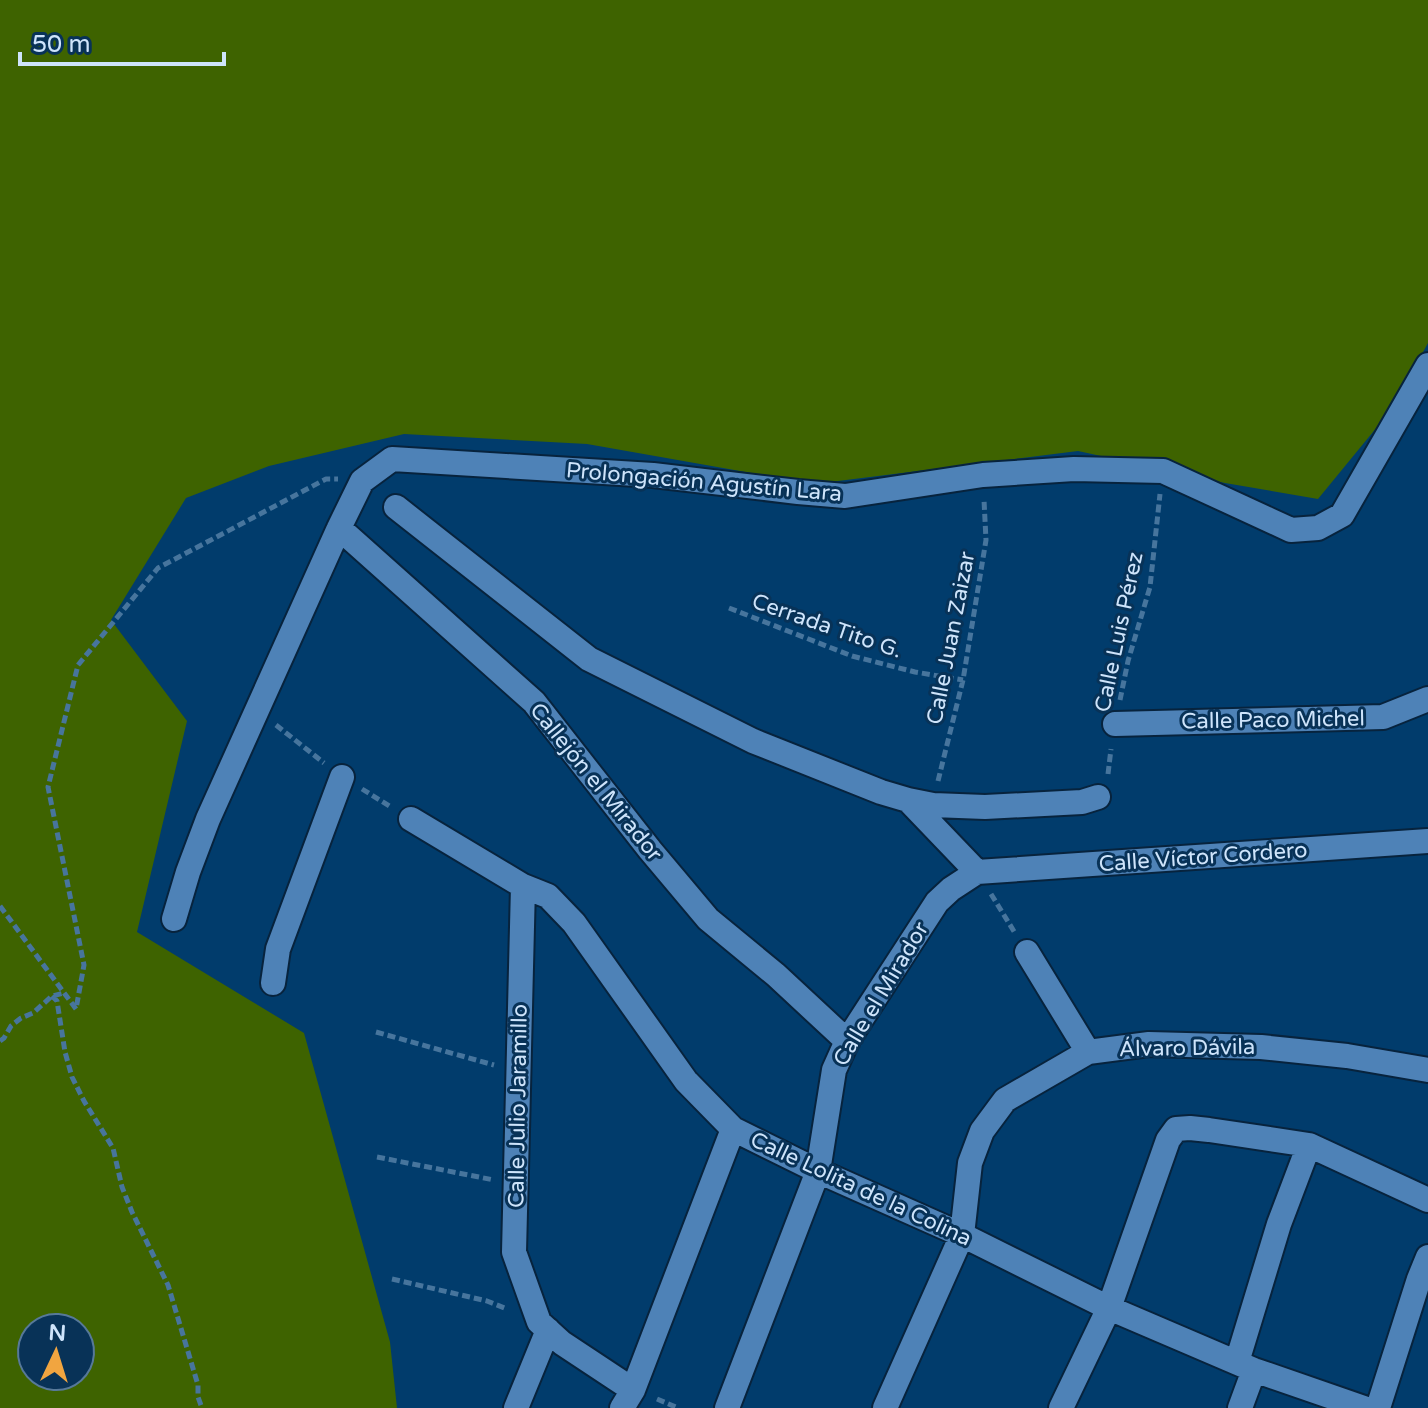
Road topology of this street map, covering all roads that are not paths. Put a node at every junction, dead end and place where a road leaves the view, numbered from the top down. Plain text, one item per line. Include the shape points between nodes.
1 (1428, 365) edge
2 (396, 507) dead end
3 (339, 528) junction
4 (1428, 699) edge
5 (1115, 724) road end
6 (342, 777) dead end
7 (1098, 797) road end
8 (920, 803) junction
9 (411, 819) dead end
10 (1428, 841) edge
11 (977, 872) junction
12 (523, 886) junction
13 (174, 919) dead end
14 (1027, 952) road end
15 (273, 983) dead end
16 (847, 1041) junction
17 (1088, 1052) junction
18 (1428, 1070) edge
19 (733, 1129) junction
20 (1309, 1145) junction
21 (818, 1171) junction
22 (1428, 1200) edge
23 (962, 1235) junction
24 (1428, 1257) edge
25 (1109, 1308) junction
26 (543, 1326) junction
27 (1246, 1366) junction
28 (628, 1399) edge
29 (516, 1408) edge
30 (727, 1408) edge
31 (885, 1408) edge
32 (1061, 1408) edge
33 (1240, 1408) edge
34 (1364, 1408) edge
35 (1378, 1408) edge

1 - 3 street, Prolongación Agustín Lara via 1342,515 1318,528 1291,530 1163,471 983,475 845,496 653,475 392,459 362,481
2 - 8 street via 589,659 753,741
3 - 13 street via 208,819
3 - 16 street, Callejón el Mirador via 534,702 708,919
4 - 5 street, Calle Paco Michel via 1383,717
6 - 15 street via 278,949
7 - 8 street via 985,807
8 - 11 street
9 - 12 street, Calle Lolita de la Colina
10 - 11 street, Calle Víctor Cordero
11 - 16 street, Calle el Mirador via 937,902
12 - 19 street, Calle Lolita de la Colina via 548,896 574,923 686,1081
12 - 26 street, Calle Julio Jaramillo via 514,1252
14 - 17 street
16 - 21 street, Calle el Mirador via 834,1070
17 - 18 street, Álvaro Dávila via 1149,1044 1261,1047
17 - 23 street, Álvaro Dávila via 1005,1100 982,1131 970,1163
19 - 21 street, Calle Lolita de la Colina
19 - 28 street
20 - 22 street
20 - 25 street via 1176,1129
20 - 27 street via 1279,1224
21 - 23 street, Calle Lolita de la Colina
21 - 30 street, Calle el Mirador
23 - 25 street, Calle Lolita de la Colina
23 - 31 street, Álvaro Dávila
24 - 35 street
25 - 27 street, Calle Lolita de la Colina
25 - 32 street
26 - 28 street
26 - 29 street
27 - 33 street
27 - 34 street, Calle Lolita de la Colina

